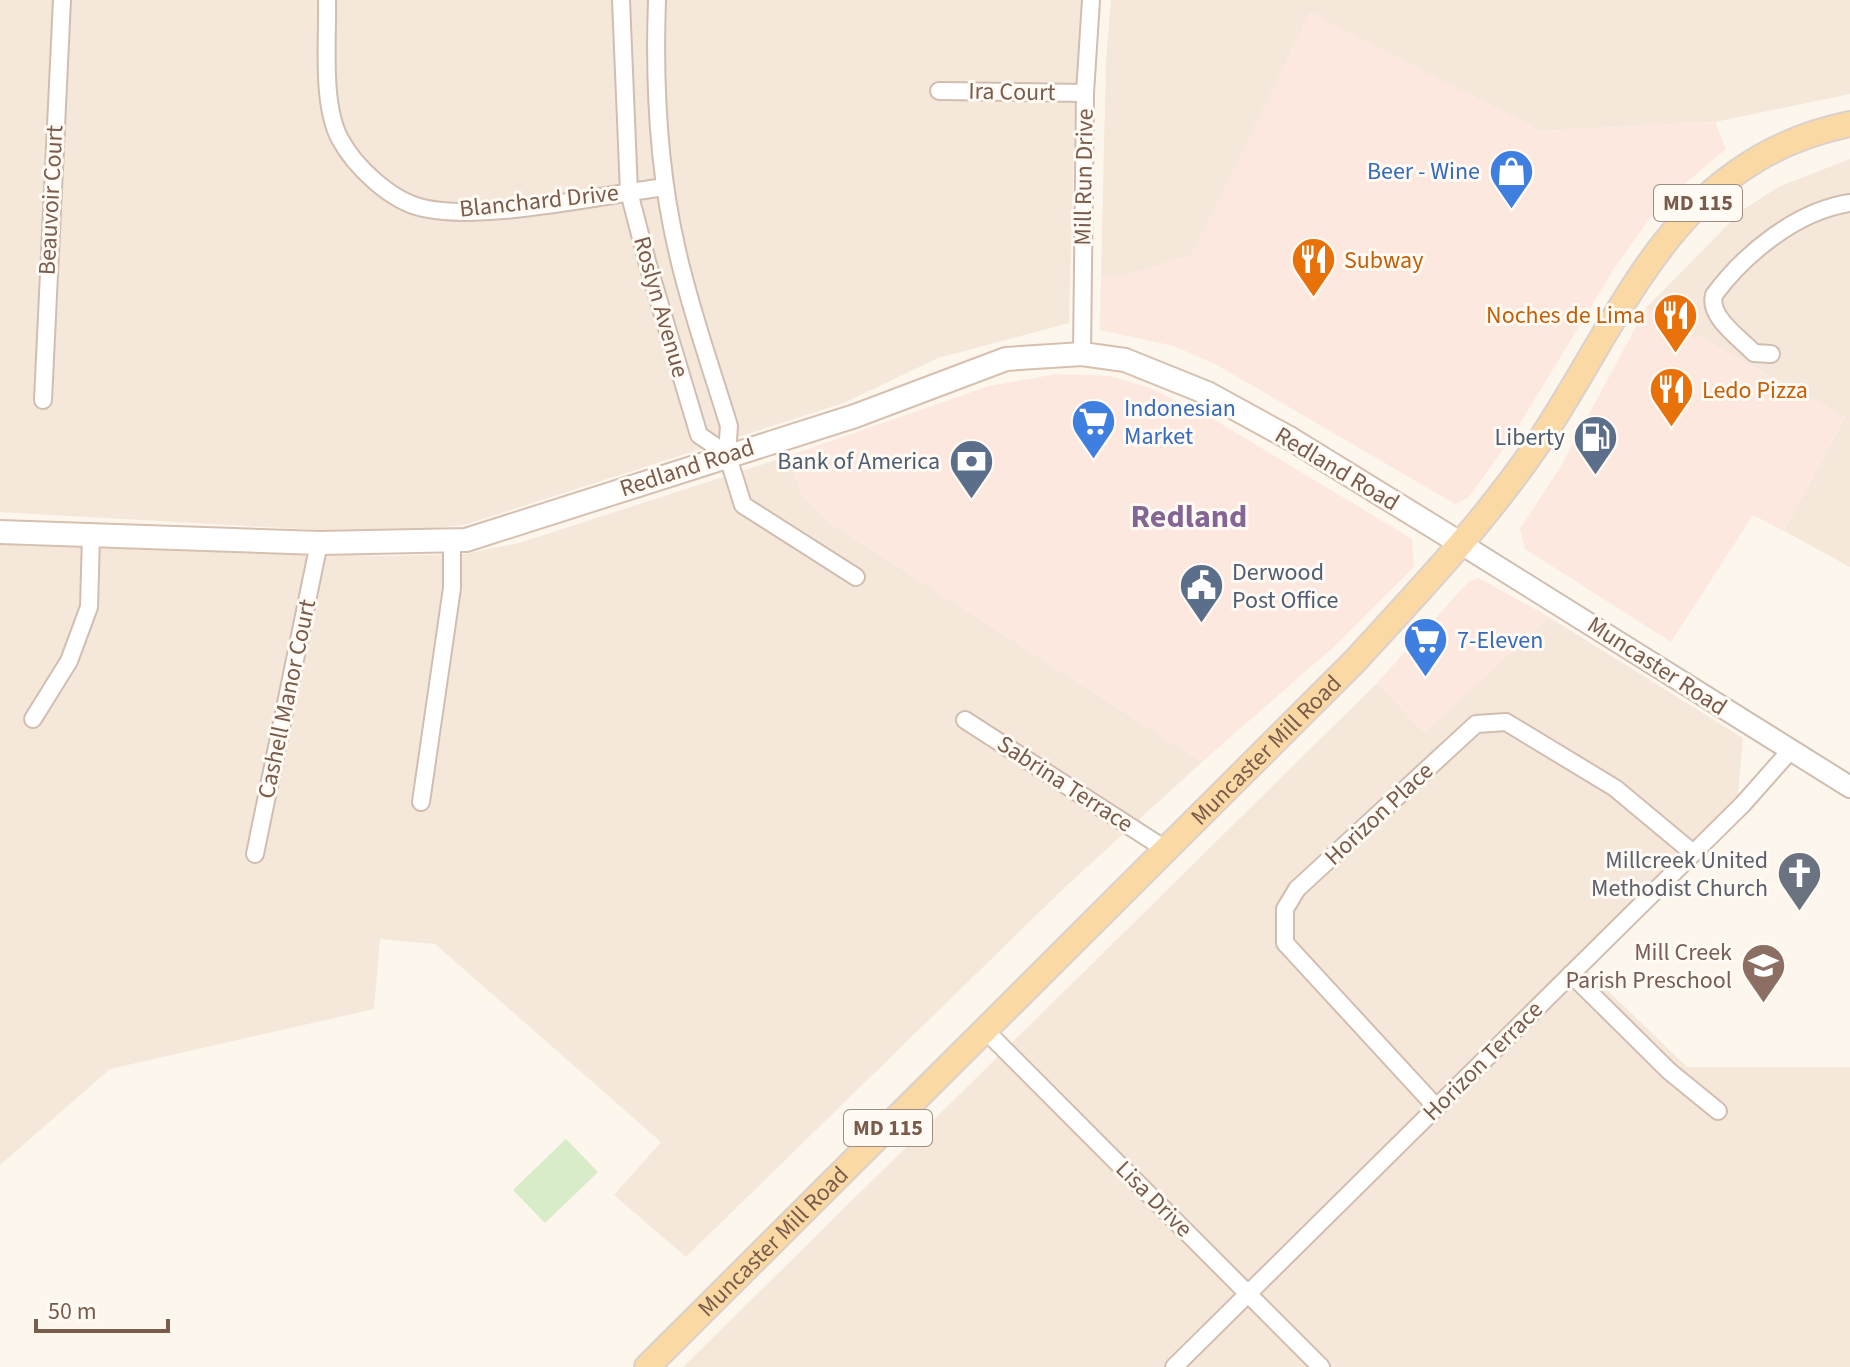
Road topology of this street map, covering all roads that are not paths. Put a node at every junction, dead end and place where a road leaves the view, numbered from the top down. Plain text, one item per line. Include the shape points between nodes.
1 (62, 0) edge
2 (327, 0) edge
3 (621, 0) edge
4 (657, 0) edge
5 (1091, 0) edge
6 (939, 91) dead end
7 (1085, 93) junction
8 (1850, 124) edge
9 (665, 187) junction
10 (629, 192) junction
11 (1850, 203) edge
12 (1082, 354) junction
13 (1771, 354) dead end
14 (43, 400) dead end
15 (727, 454) junction
16 (0, 532) edge
17 (91, 536) junction
18 (452, 541) junction
19 (319, 543) junction
20 (1463, 545) junction
21 (856, 577) dead end
22 (33, 719) dead end
23 (965, 720) dead end
24 (1789, 752) junction
25 (1850, 787) edge
26 (421, 802) dead end
27 (1165, 849) junction
28 (1693, 853) junction
29 (255, 854) dead end
30 (1571, 974) junction
31 (986, 1031) junction
32 (1437, 1108) junction
33 (1718, 1111) dead end
34 (1248, 1294) junction
35 (647, 1367) edge
36 (1174, 1367) edge
37 (1321, 1367) edge

1 - 14 street, Beauvoir Court
2 - 10 street, Blanchard Drive via 330,104 340,138 365,171 392,194 421,208 456,212
3 - 10 street, Roslyn Avenue
4 - 9 street, Roslyn Avenue
5 - 7 street, Mill Run Drive
6 - 7 street, Ira Court
7 - 12 street, Mill Run Drive
8 - 20 main road, Muncaster Mill Road / MD 115 via 1810,132 1772,148 1721,181 1684,217 1640,273 1537,444
9 - 10 street, Blanchard Drive
9 - 15 street, Roslyn Avenue via 677,251 729,426
10 - 15 street, Roslyn Avenue via 699,435
11 - 13 street via 1796,221 1714,295 1714,311 1721,320 1754,353
12 - 15 main road, Redland Road via 1006,359 855,416
12 - 20 main road, Redland Road via 1125,360 1207,393
15 - 18 main road, Redland Road via 550,516
15 - 21 street, Roslyn Avenue via 743,505
16 - 17 main road, Redland Road
17 - 19 main road, Redland Road
17 - 22 street via 89,607 69,661
18 - 19 main road, Redland Road
18 - 26 street via 452,588
19 - 29 street, Cashell Manor Court
20 - 24 street, Muncaster Road
20 - 27 main road, Muncaster Mill Road / MD 115 via 1354,662
23 - 27 street, Sabrina Terrace
24 - 25 street, Muncaster Road
24 - 28 street, Horizon Terrace
27 - 31 main road, Muncaster Mill Road / MD 115
28 - 30 street, Horizon Terrace
28 - 32 street, Horizon Place via 1615,788 1506,722 1476,724 1297,889 1285,909 1285,943
30 - 32 street, Horizon Terrace
30 - 33 street via 1669,1071
31 - 34 street, Lisa Drive
31 - 35 main road, Muncaster Mill Road / MD 115
32 - 34 street, Horizon Terrace
34 - 36 street, Horizon Terrace
34 - 37 street, Lisa Drive

